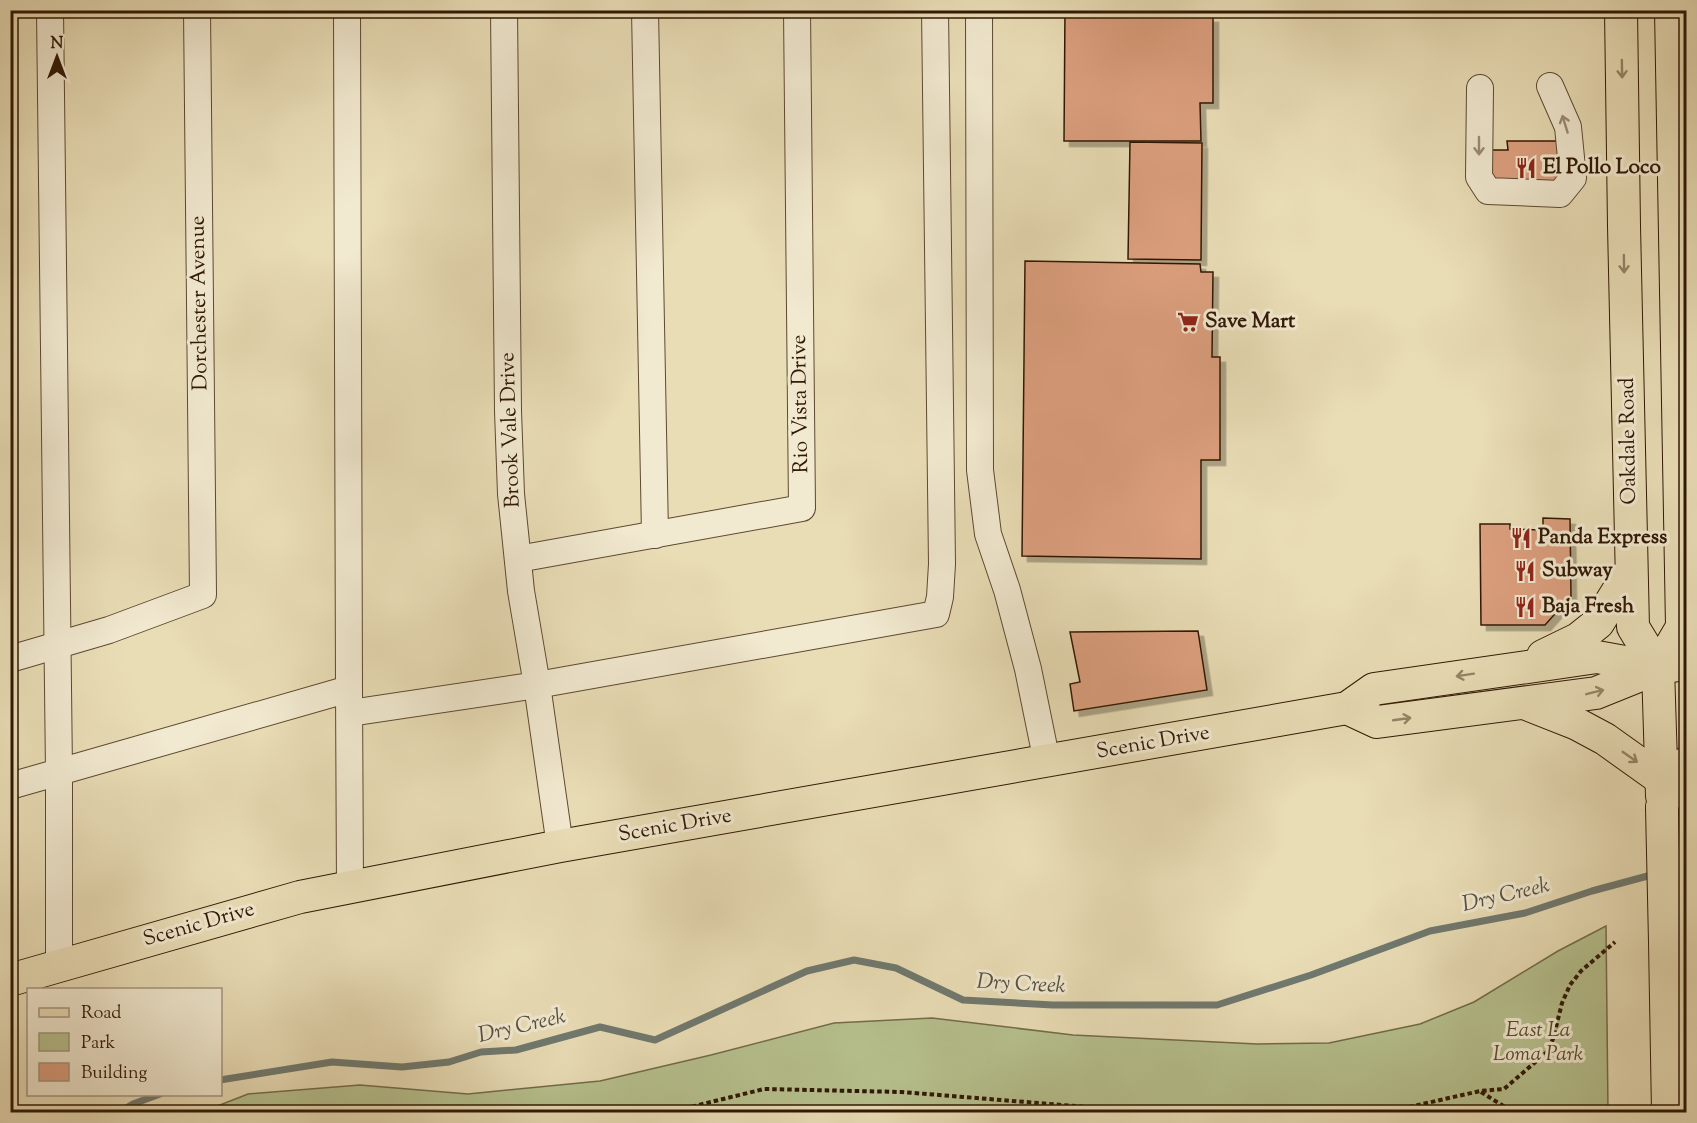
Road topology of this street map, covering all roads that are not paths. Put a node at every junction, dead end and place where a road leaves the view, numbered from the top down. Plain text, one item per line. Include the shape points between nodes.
1 (50, 10) edge
2 (197, 10) edge
3 (347, 10) edge
4 (504, 10) edge
5 (645, 10) edge
6 (797, 10) edge
7 (935, 10) edge
8 (979, 10) edge
9 (1621, 10) edge
10 (1671, 10) edge
11 (1550, 86) dead end
12 (1480, 88) dead end
13 (655, 535) junction
14 (518, 559) junction
15 (1632, 569) junction
16 (58, 645) junction
17 (10, 659) edge
18 (1523, 666) junction
19 (1672, 666) edge
20 (537, 685) junction
21 (350, 701) junction
22 (1522, 702) junction
23 (1347, 708) junction
24 (1047, 762) junction
25 (59, 772) junction
26 (1670, 783) edge
27 (10, 786) edge
28 (560, 846) junction
29 (350, 887) junction
30 (59, 965) junction
31 (10, 980) edge
32 (1668, 1113) edge

1 - 16 street
2 - 16 street, Dorchester Avenue via 203,595
3 - 21 street
4 - 14 street, Brook Vale Drive via 508,411
5 - 13 street
6 - 13 street, Rio Vista Drive via 802,508
7 - 20 street via 942,564 936,614
8 - 24 street via 980,470 988,534 1028,669
9 -> 15 main road, Oakdale Road
10 - 19 main road via 1682,627
12 -> 11 street via 1479,177 1488,191 1560,194 1574,178 1568,127
13 - 14 street, Rio Vista Drive
14 - 20 street, Brook Vale Drive
15 - 18 main road via 1598,623 1578,639
15 - 19 main road, Oakdale Road via 1633,627
16 - 17 street
16 - 25 street
18 - 19 main road, Scenic Drive via 1597,657
18 -> 23 main road, Scenic Drive via 1374,689
22 -> 19 main road via 1596,693
19 - 26 main road
20 - 21 street
20 - 28 street, Brook Vale Drive
21 - 25 street
21 - 29 street
23 -> 22 main road via 1377,722
22 -> 26 main road via 1605,739
23 - 24 main road, Scenic Drive
24 - 28 main road, Scenic Drive
25 - 27 street
25 - 30 street
26 - 32 main road, bridge via 1665,942
28 - 29 main road, Scenic Drive
29 - 30 main road, Scenic Drive via 300,897
30 - 31 main road, Scenic Drive

